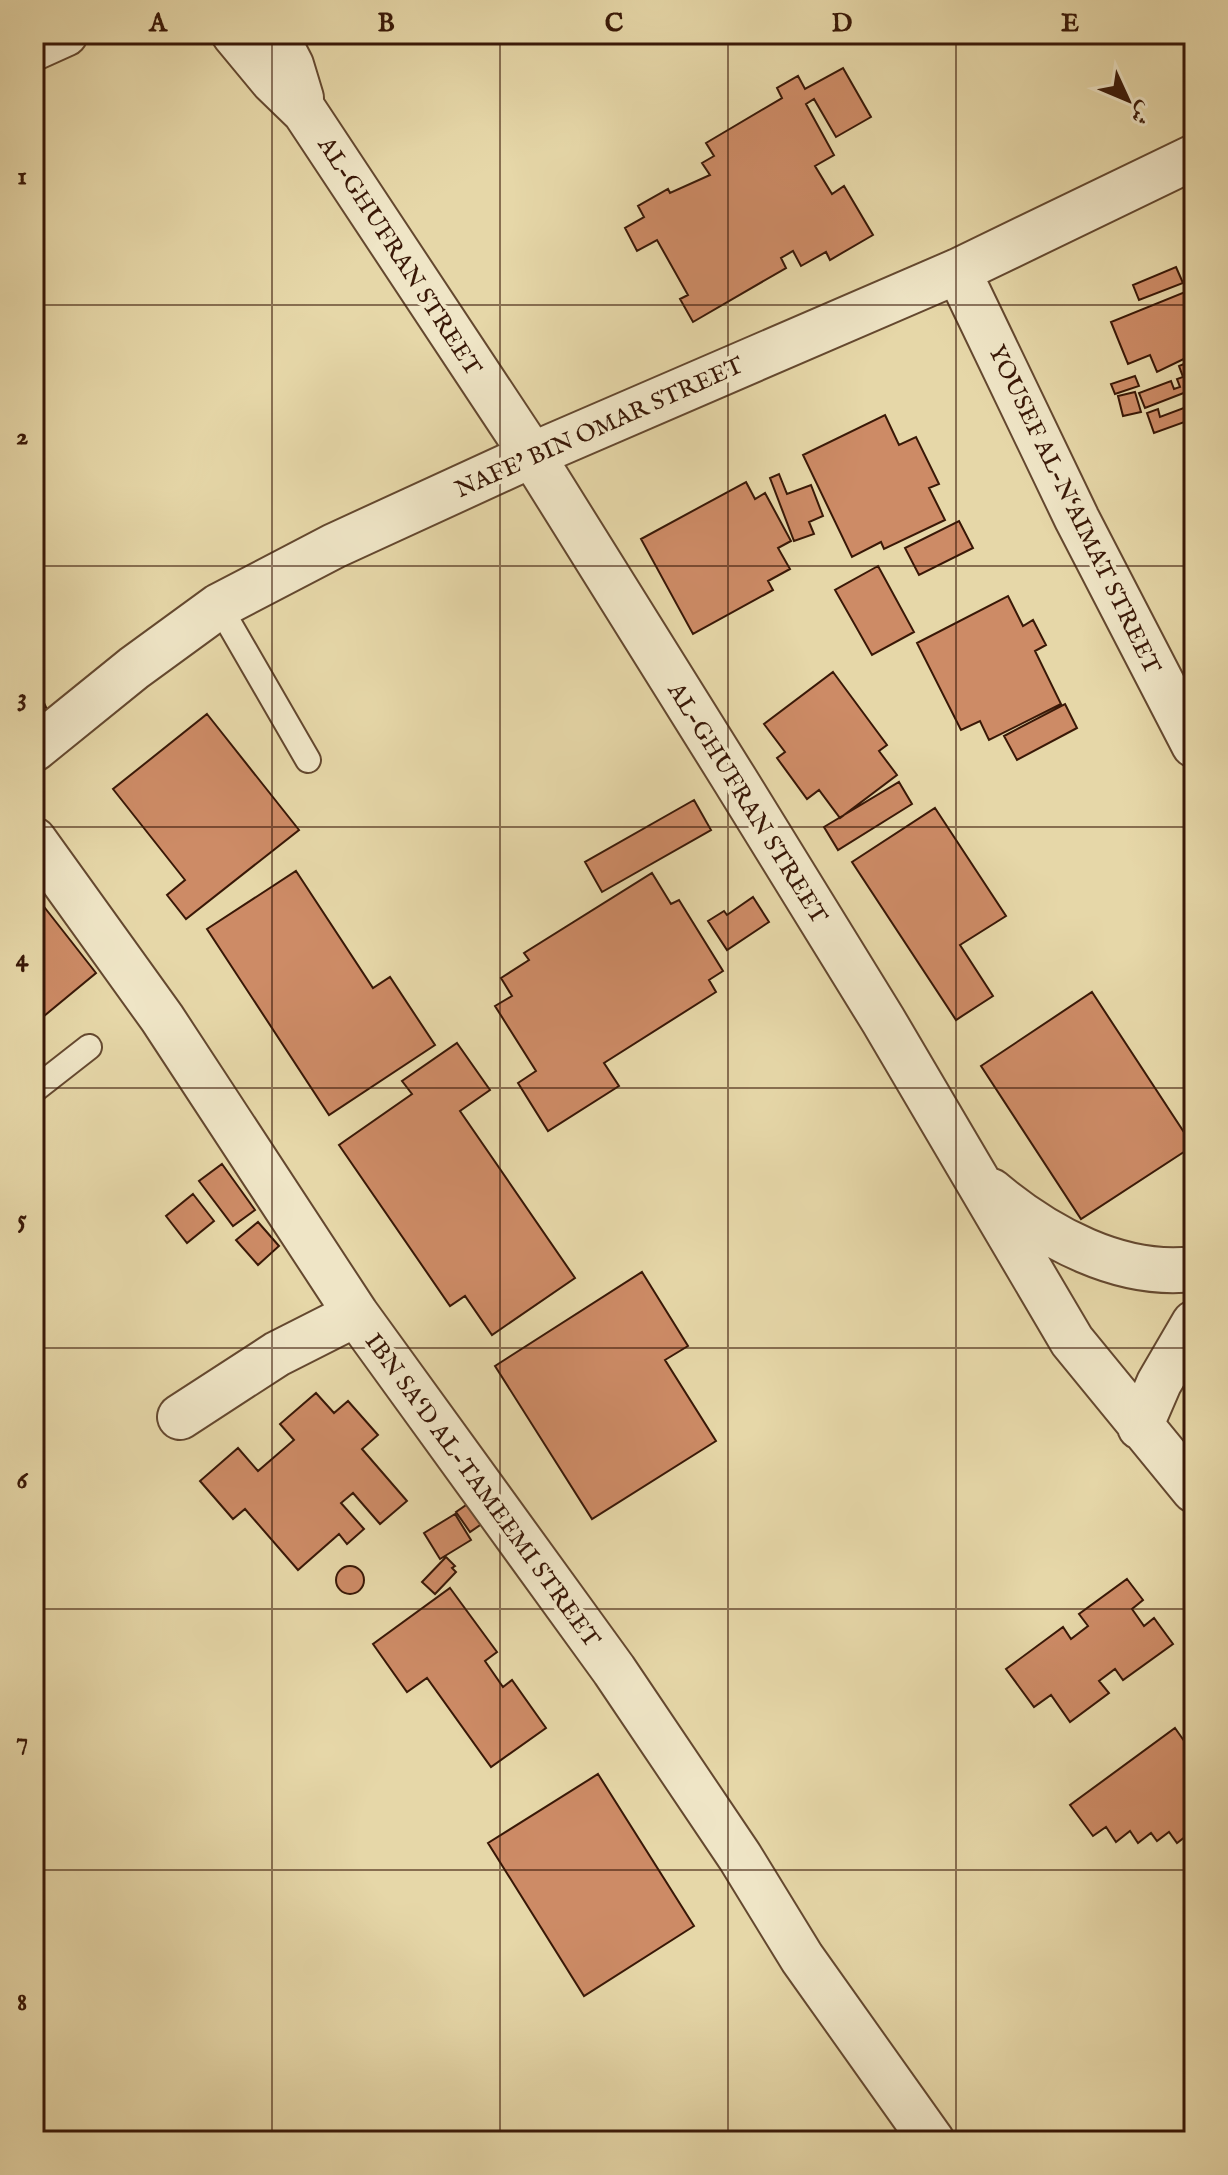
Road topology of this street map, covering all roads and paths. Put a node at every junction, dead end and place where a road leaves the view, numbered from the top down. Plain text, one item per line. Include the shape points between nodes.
1 (65, 34) edge
2 (234, 34) edge
3 (288, 44) edge
4 (34, 48) edge
5 (305, 112) junction
6 (1194, 157) edge
7 (958, 271) junction
8 (532, 455) junction
9 (219, 606) junction
10 (1194, 745) edge
11 (34, 749) edge
12 (308, 760) dead end
13 (34, 840) edge
14 (89, 1047) dead end
15 (34, 1090) edge
16 (974, 1177) junction
17 (1194, 1269) edge
18 (356, 1314) junction
19 (1194, 1323) edge
20 (180, 1417) dead end
21 (1140, 1427) junction
22 (1194, 1490) edge
23 (932, 2141) edge

1 - 4 street
2 - 5 street, AL-GHUFRAN STREET
3 - 5 street, AL-GHUFRAN STREET
5 - 8 street, AL-GHUFRAN STREET
6 - 7 street, NAFE' BIN OMAR STREET
7 - 8 street, NAFE' BIN OMAR STREET
7 - 10 street, YOUSEF AL-N‘AIMAT STREET via 1077,519
8 - 9 street, NAFE' BIN OMAR STREET via 334,546
8 - 16 street, AL-GHUFRAN STREET via 883,1020
9 - 11 street, NAFE' BIN OMAR STREET
9 - 12 lane
13 - 18 street, IBN SA‘D AL-TAMEEMI STREET via 162,1018
14 - 15 lane
16 - 17 street via 1015,1211 1079,1248 1146,1270
16 - 21 street, AL-GHUFRAN STREET via 1072,1341
18 - 20 street via 277,1354
18 - 23 street, IBN SA‘D AL-TAMEEMI STREET via 614,1670 802,1958
19 - 21 street
21 - 22 street, AL-GHUFRAN STREET

